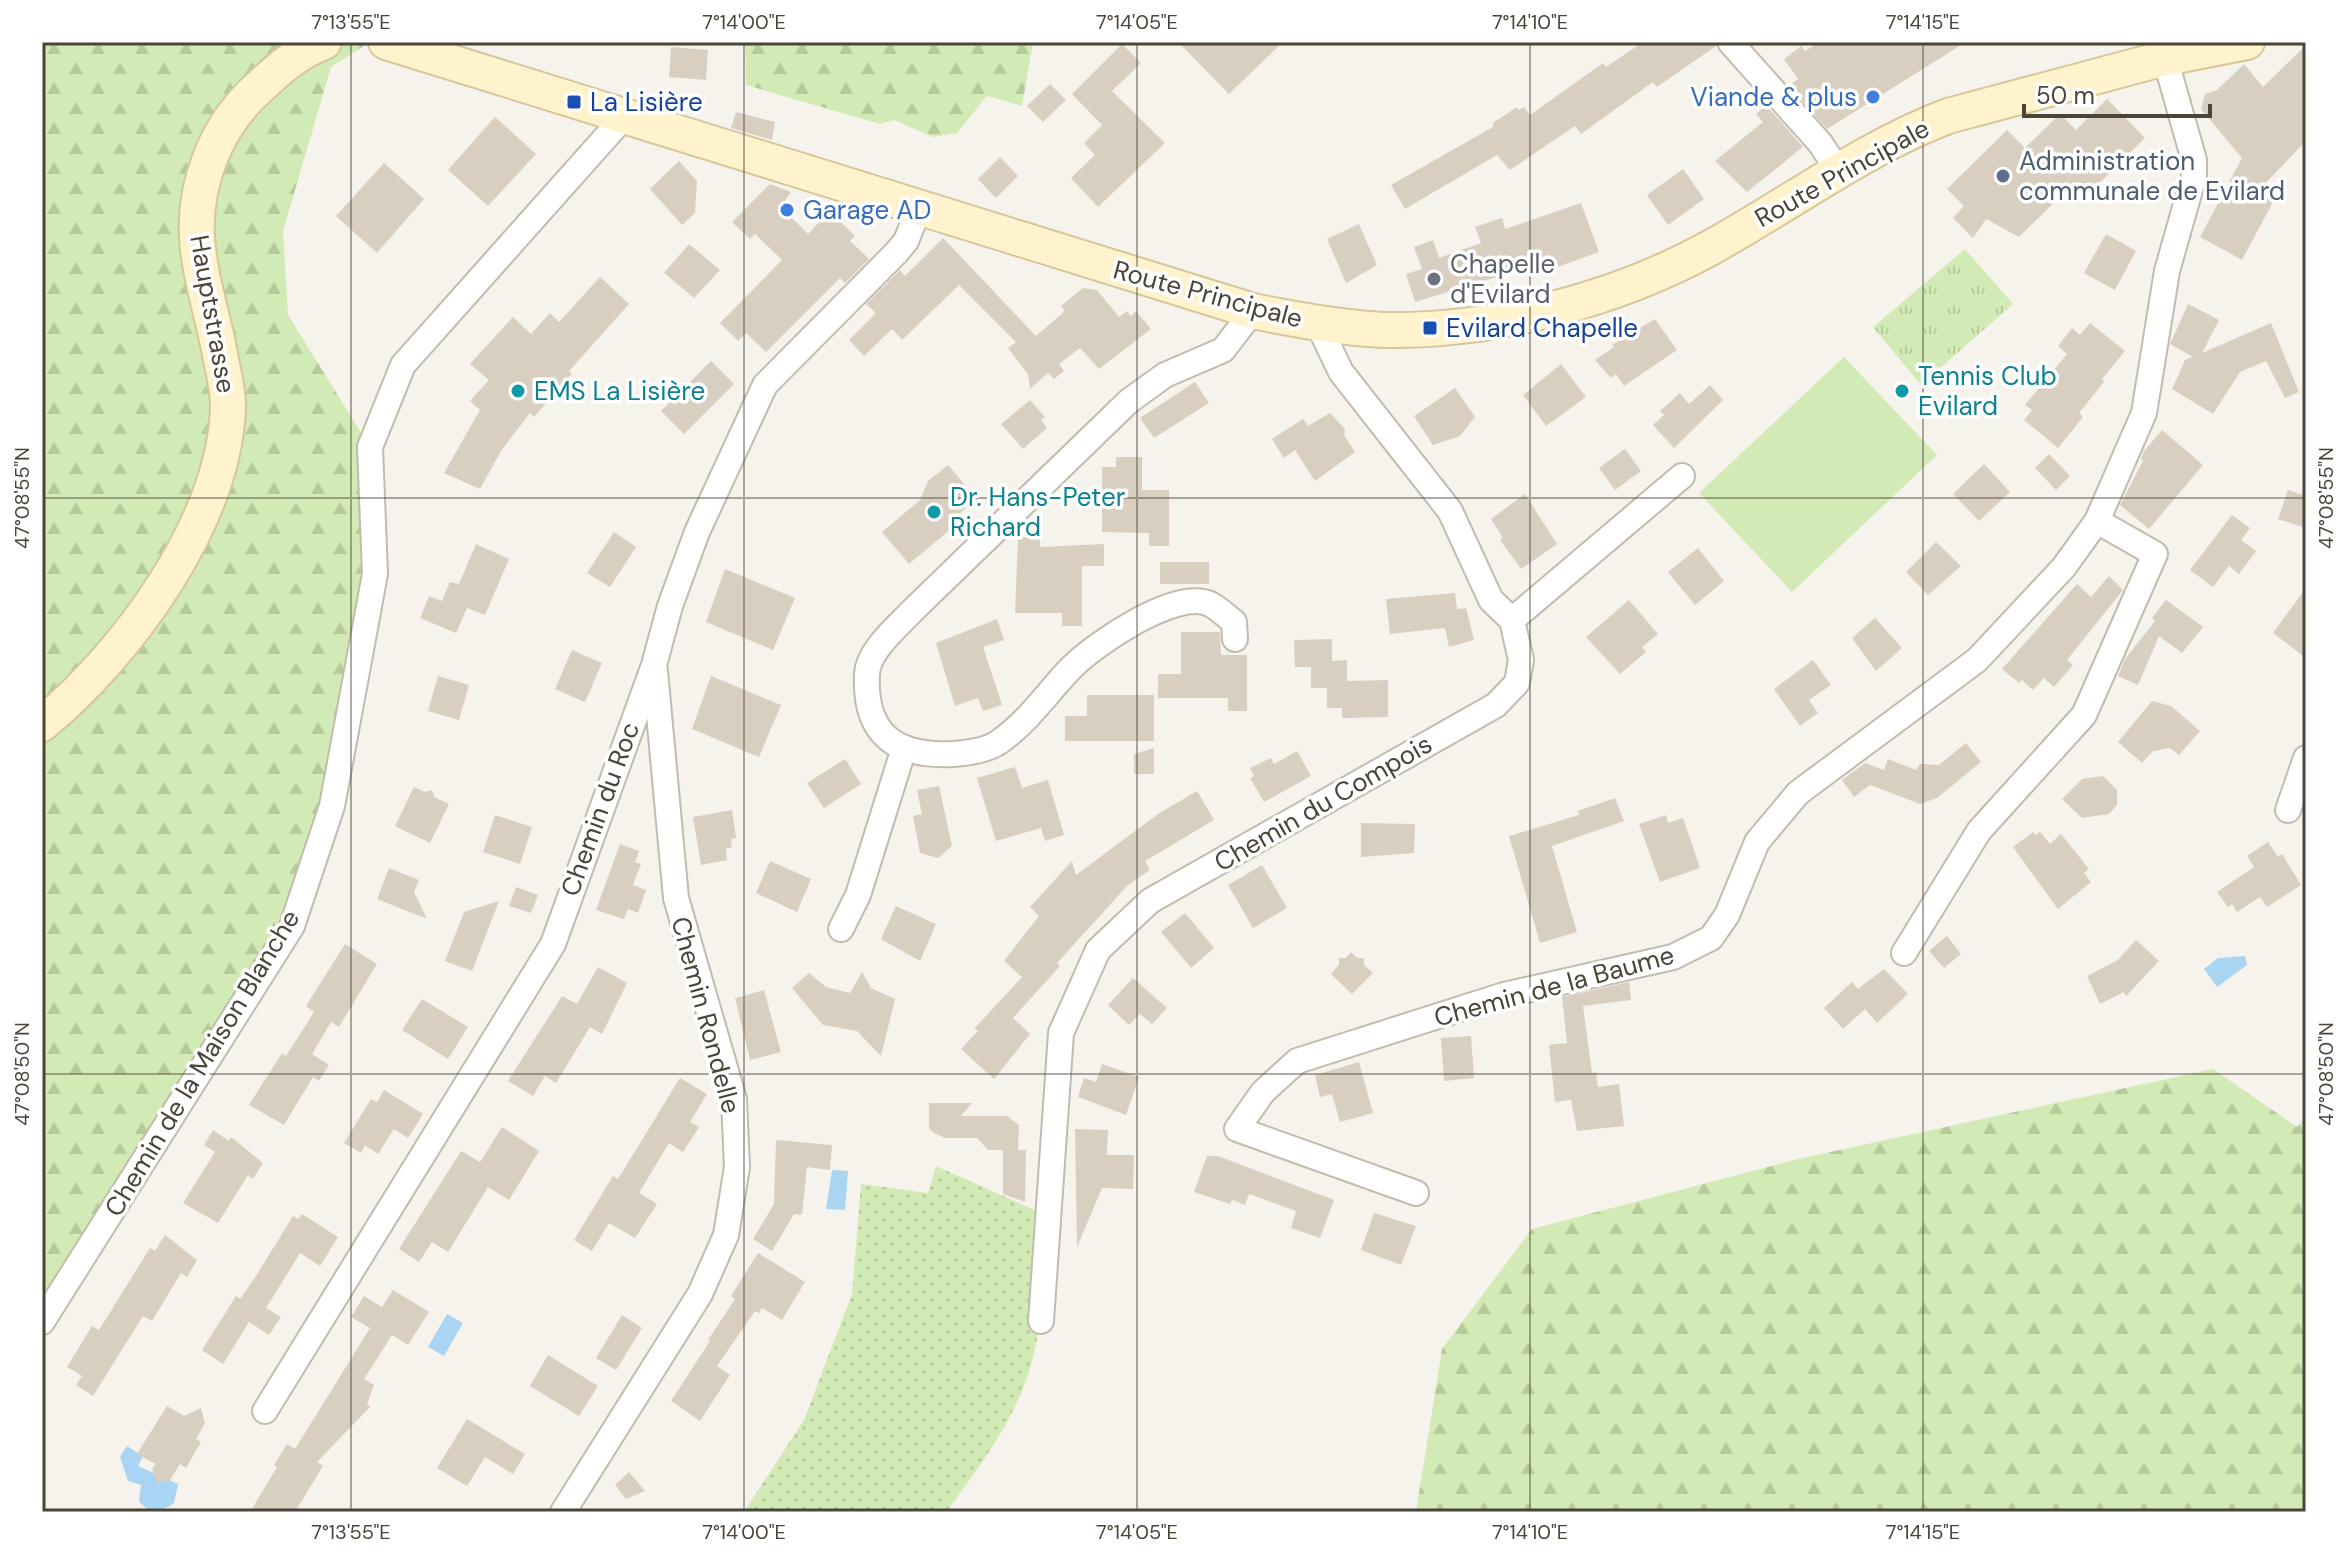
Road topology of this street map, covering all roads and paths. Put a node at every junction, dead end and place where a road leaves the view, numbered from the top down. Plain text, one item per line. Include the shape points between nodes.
1 (324, 42) edge
2 (386, 42) edge
3 (1730, 42) edge
4 (2247, 42) edge
5 (2165, 58) junction
6 (620, 116) junction
7 (1831, 148) junction
8 (919, 209) junction
9 (1253, 311) junction
10 (1318, 324) junction
11 (1682, 476) dead end
12 (2097, 521) junction
13 (1512, 620) junction
14 (1235, 639) dead end
15 (654, 665) junction
16 (42, 724) edge
17 (904, 748) junction
18 (2306, 758) edge
19 (2288, 810) dead end
20 (841, 929) dead end
21 (1904, 953) dead end
22 (1416, 1193) dead end
23 (1041, 1321) dead end
24 (42, 1322) edge
25 (265, 1411) dead end
26 (563, 1512) edge

1 - 16 street, Hauptstrasse via 279,69 227,120 200,195 197,237 229,407 219,466 201,519 171,576 100,668
2 - 6 street, Route Principale
3 - 7 street
4 - 5 street, Route Principale
5 - 7 street, Route Principale via 1948,116 1884,143
5 - 12 street, Chemin de la Baume via 2194,176 2167,271 2144,413
6 - 8 street, Route Principale
6 - 24 street, Chemin de la Maison Blanche via 403,365 370,447 375,574 332,806 292,926
7 - 10 street, Route Principale via 1711,248 1638,282 1585,299 1460,325 1387,330
8 - 9 street, Route Principale
8 - 15 street, Chemin du Roc via 896,253 765,385 697,532
9 - 10 street, Route Principale
9 - 17 street via 1223,350 1165,375 1129,401 887,638 867,668 866,697 873,722 886,739
10 - 13 street, Chemin du Compois via 1341,372 1450,511 1491,600
11 - 13 street
12 - 21 street via 2155,554 2114,648 2084,715 1979,831
12 - 22 street, Chemin de la Baume via 2064,567 1977,660 1798,793 1757,842 1727,915 1711,938 1673,957 1504,995 1297,1061 1263,1092 1237,1129
13 - 23 street, Chemin du Compois via 1521,660 1517,683 1496,705 1150,901 1098,950 1061,1033
14 - 17 street via 1234,622 1207,603 1172,603 1132,623 1073,666 997,744 926,755
15 - 25 street, Chemin du Roc via 553,944
15 - 26 street, Chemin Rondelle via 676,898 734,1099 737,1167 726,1235 700,1294
17 - 20 street via 858,895
18 - 19 street

